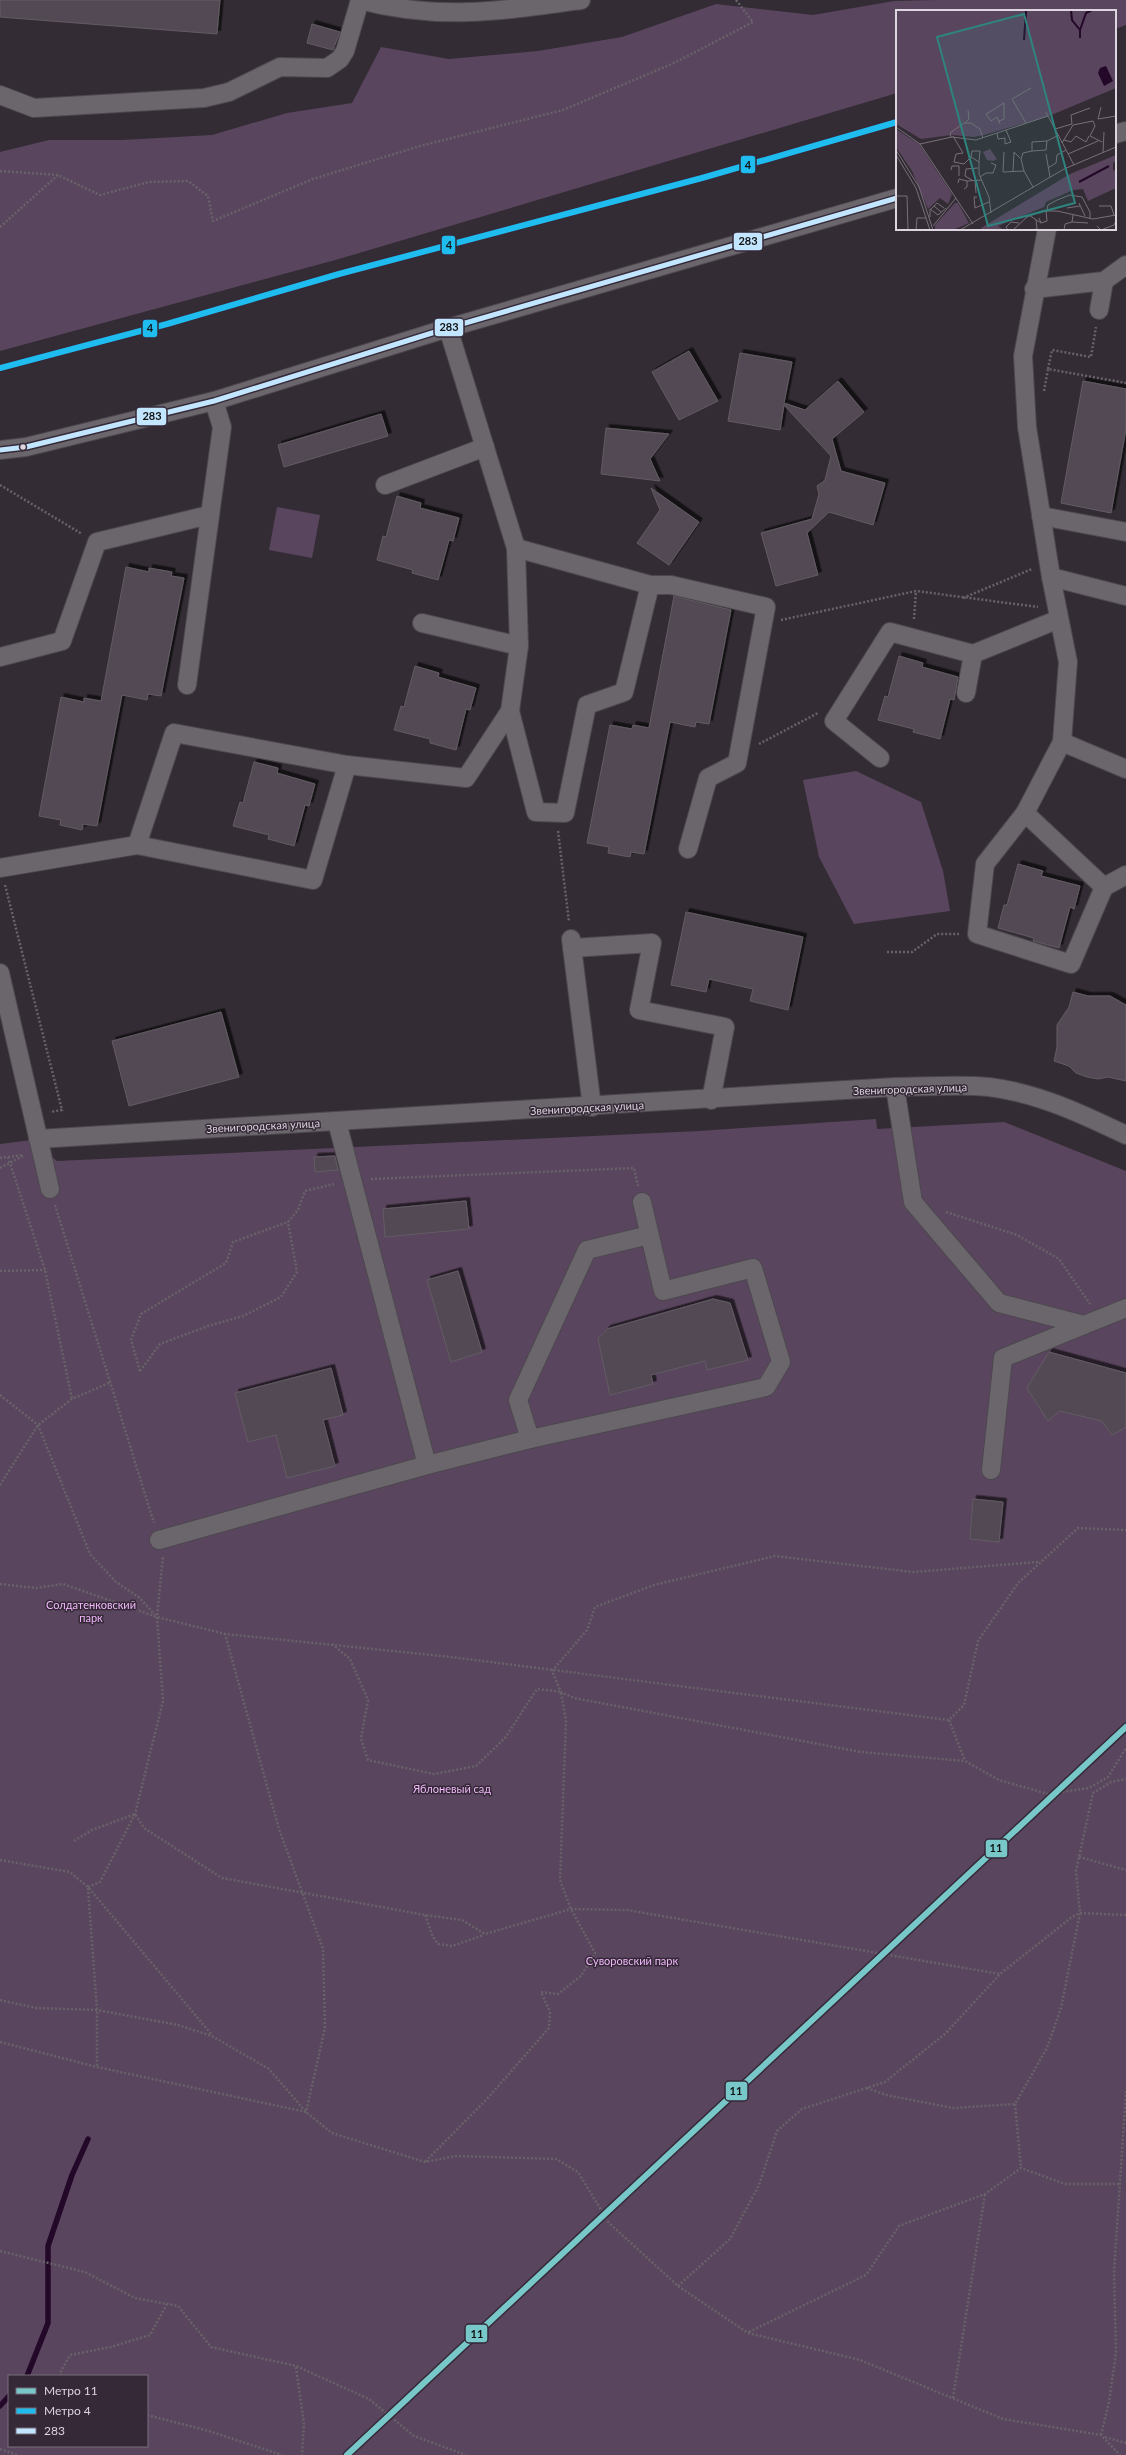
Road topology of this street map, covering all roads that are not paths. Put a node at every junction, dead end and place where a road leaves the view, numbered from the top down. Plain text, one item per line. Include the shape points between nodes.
1 (364, 0) edge
2 (582, 0) edge
3 (0, 95) edge
4 (1126, 131) edge
5 (1116, 134) edge
6 (896, 198) edge
7 (1047, 230) edge
8 (1126, 265) edge
9 (1104, 281) junction
10 (1034, 289) junction
11 (1099, 310) road end
12 (448, 328) junction
13 (214, 401) junction
14 (485, 447) junction
15 (0, 450) edge
16 (385, 485) dead end
17 (209, 515) junction
18 (1041, 516) junction
19 (1126, 532) edge
20 (516, 548) junction
21 (1050, 570) junction
22 (650, 585) junction
23 (1126, 596) edge
24 (1058, 614) junction
25 (422, 623) dead end
26 (519, 646) junction
27 (973, 654) junction
28 (0, 657) edge
29 (187, 685) dead end
30 (966, 693) dead end
31 (510, 711) junction
32 (1062, 742) junction
33 (880, 758) dead end
34 (346, 764) junction
35 (1126, 769) edge
36 (1026, 813) junction
37 (136, 845) junction
38 (688, 849) dead end
39 (1, 868) edge
40 (1126, 875) edge
41 (1104, 887) junction
42 (0, 972) edge
43 (895, 1087) junction
44 (711, 1100) junction
45 (592, 1107) junction
46 (337, 1122) junction
47 (1126, 1135) edge
48 (38, 1139) junction
49 (50, 1189) road end
50 (642, 1202) dead end
51 (650, 1235) junction
52 (1126, 1308) edge
53 (1092, 1322) junction
54 (530, 1439) junction
55 (427, 1465) junction
56 (991, 1470) dead end
57 (159, 1540) road end

1 - 2 street via 426,13 465,14
1 - 3 street via 345,51 327,68 280,67 229,92 204,98 34,108
4 - 5 street
6 - 12 street
7 - 10 street
8 - 9 street
9 - 10 street
9 - 11 street
10 - 18 street via 1023,356 1027,426
12 - 13 street
12 - 14 street
13 - 15 street via 26,447
13 - 17 street via 222,427
14 - 16 street
14 - 20 street
17 - 28 street via 97,542 62,641
17 - 29 street
18 - 19 street
18 - 21 street
20 - 22 street
20 - 26 street
21 - 23 street
21 - 24 street
22 - 31 street via 624,692 587,704 565,813 536,812
22 - 38 street via 671,585 766,607 736,763 708,778
24 - 27 street
24 - 32 street via 1068,662
25 - 26 street
26 - 31 street
27 - 30 street
27 - 33 street via 890,632 834,721
31 - 34 street via 466,778
32 - 35 street
32 - 36 street
34 - 37 street via 174,733
34 - 37 street via 313,880
36 - 41 street
36 - 41 street via 986,864 977,934 1071,964
37 - 39 street
40 - 41 street
42 - 48 street
43 - 44 street, Звенигородская улица
43 - 47 street, Звенигородская улица via 988,1087 1029,1095 1078,1111
43 - 53 street via 913,1202 1000,1303
44 - 45 street, Звенигородская улица
44 - 45 street via 725,1027 639,1010 652,943 572,944
45 - 46 street, Звенигородская улица
46 - 48 street, Звенигородская улица
46 - 55 street
48 - 49 street
50 - 51 street
51 - 54 street via 587,1250 518,1400
51 - 54 street via 663,1291 753,1268 781,1362 766,1387
52 - 53 street
53 - 56 street via 1003,1358
54 - 55 street
55 - 57 street

